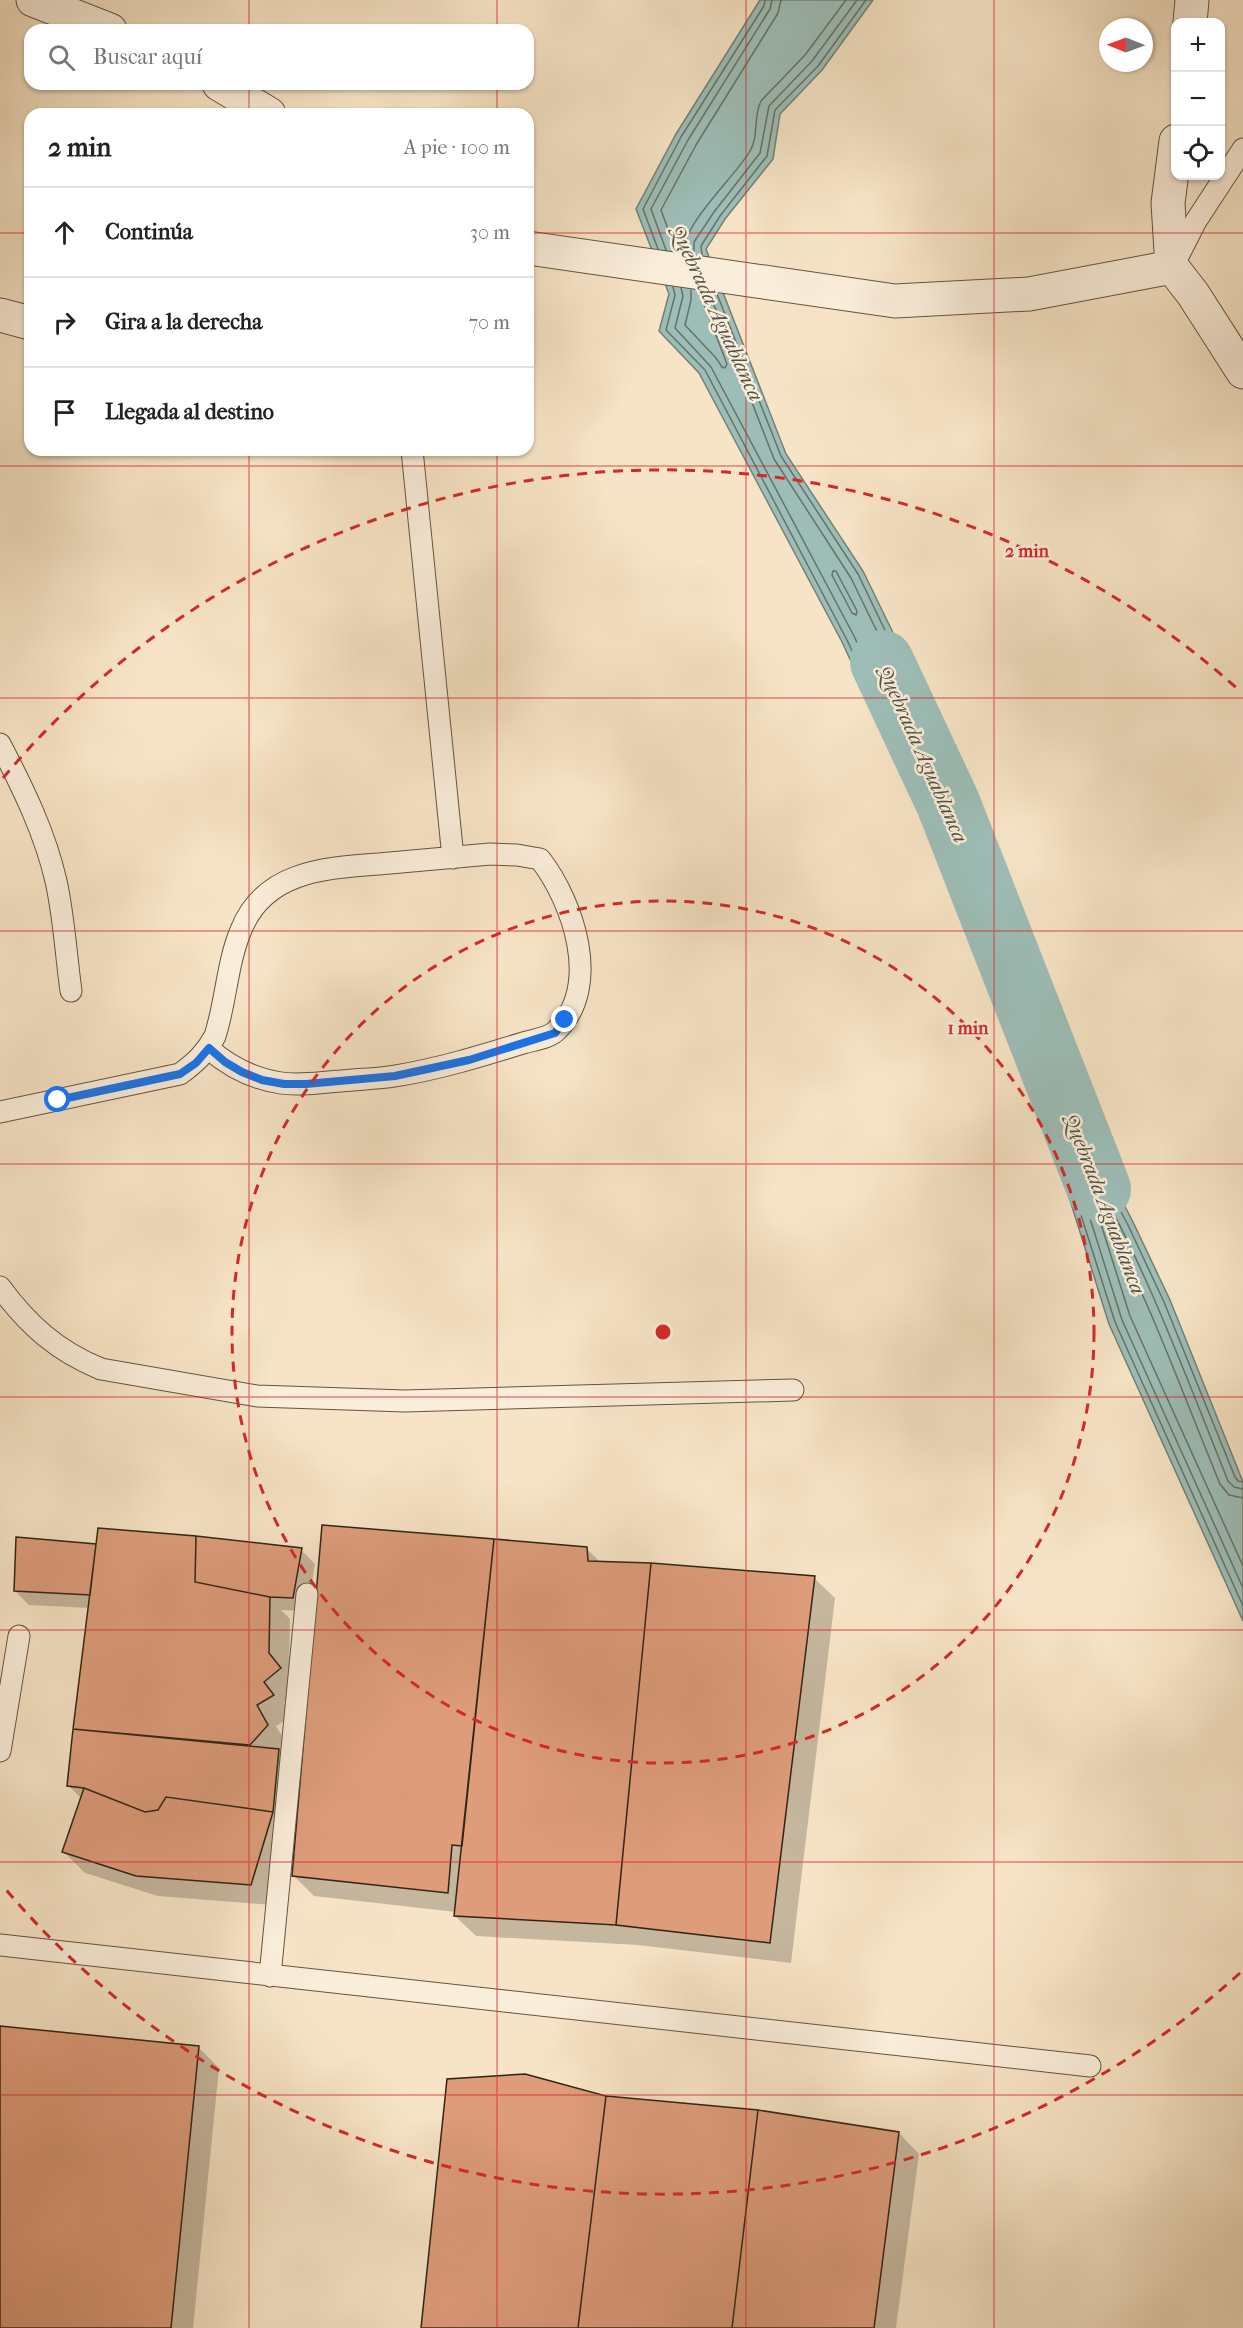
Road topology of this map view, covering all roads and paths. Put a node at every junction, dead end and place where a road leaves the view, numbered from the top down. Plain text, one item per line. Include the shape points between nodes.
1 (33, 0) edge
2 (1192, 0) edge
3 (1190, 18) edge
4 (95, 24) edge
5 (229, 90) edge
6 (259, 108) edge
7 (1243, 149) edge
8 (1171, 180) edge
9 (534, 250) edge
10 (1172, 267) junction
11 (0, 315) edge
12 (24, 321) edge
13 (1243, 372) edge
14 (413, 456) edge
15 (0, 744) edge
16 (453, 858) junction
17 (71, 991) dead end
18 (209, 1048) junction
19 (0, 1112) edge
20 (0, 1287) edge
21 (793, 1390) dead end
22 (307, 1594) dead end
23 (19, 1636) dead end
24 (0, 1751) edge
25 (0, 1945) edge
26 (270, 1976) junction
27 (1090, 2066) dead end

1 - 4 street
2 - 3 street
5 - 6 street
7 - 10 lane via 1196,221
8 - 10 street via 1168,203
9 - 10 street via 896,301 1029,294
10 - 13 street
11 - 12 street
14 - 16 lane
15 - 17 lane via 40,828 56,881
16 - 18 lane via 324,868 275,887 241,930 219,1023
16 - 18 lane via 490,854 540,859 553,876 578,942 581,965 573,1004 555,1033 469,1060 395,1076 306,1084 262,1080 225,1062
18 - 19 lane via 180,1074
20 - 21 lane via 39,1332 79,1360 101,1369 257,1396 405,1401
22 - 26 lane
23 - 24 lane
25 - 26 lane
26 - 27 lane

